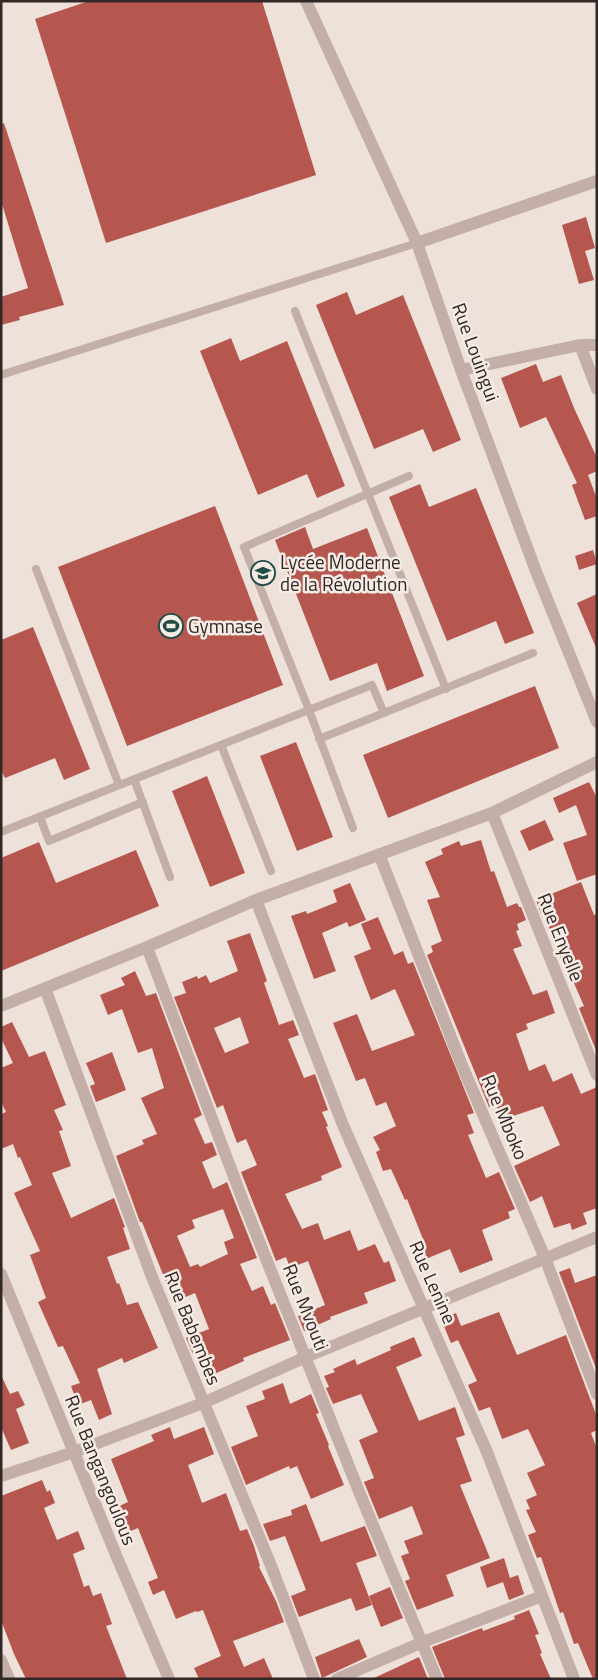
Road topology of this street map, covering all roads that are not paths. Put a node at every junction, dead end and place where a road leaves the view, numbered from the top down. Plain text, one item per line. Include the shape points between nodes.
1 (306, 1) edge
2 (597, 181) edge
3 (417, 243) junction
4 (295, 311) dead end
5 (597, 344) edge
6 (580, 345) junction
7 (461, 370) junction
8 (1, 375) edge
9 (597, 389) edge
10 (409, 476) dead end
11 (368, 494) junction
12 (36, 570) dead end
13 (532, 653) dead end
14 (446, 689) junction
15 (309, 710) junction
16 (384, 713) junction
17 (597, 722) edge
18 (319, 739) junction
19 (221, 745) junction
20 (597, 762) edge
21 (134, 779) junction
22 (119, 785) junction
23 (143, 802) junction
24 (492, 813) junction
25 (40, 817) junction
26 (353, 828) dead end
27 (2, 830) edge
28 (379, 854) junction
29 (271, 871) dead end
30 (170, 877) dead end
31 (256, 900) junction
32 (147, 947) junction
33 (45, 988) junction
34 (1, 1006) edge
35 (597, 1075) edge
36 (597, 1237) edge
37 (545, 1258) junction
38 (1, 1274) edge
39 (424, 1308) junction
40 (306, 1357) junction
41 (597, 1394) edge
42 (204, 1403) junction
43 (74, 1452) junction
44 (1, 1476) edge
45 (542, 1596) junction
46 (422, 1642) junction
47 (1, 1660) edge
48 (9, 1679) edge
49 (169, 1679) edge
50 (314, 1679) edge
51 (337, 1679) edge
52 (437, 1679) edge
53 (574, 1679) edge

1 - 3 street, Rue Louingui
2 - 3 street
3 - 7 street, Rue Louingui
3 - 8 lane
4 - 11 lane
5 - 6 street
6 - 7 street
6 - 9 street
7 - 17 street, Rue Louingui via 537,574
10 - 11 lane
11 - 14 lane
11 - 15 lane via 244,547
12 - 22 lane
13 - 14 lane
14 - 16 lane
15 - 16 lane via 372,684
15 - 18 lane
15 - 19 lane
16 - 18 lane
18 - 26 lane
19 - 21 lane
19 - 29 lane
20 - 24 street
21 - 22 lane
21 - 23 lane
22 - 25 lane
23 - 25 lane via 50,841
23 - 30 lane
24 - 28 street
24 - 35 street, Rue Enyelle
25 - 27 lane
28 - 31 street
28 - 37 street, Rue Mboko via 463,1068
31 - 32 street
31 - 39 street, Rue Lenine via 343,1125
32 - 33 street
32 - 40 street, Rue Mvouti
33 - 34 street
33 - 42 street, Rue Babembes via 152,1277
36 - 37 street
37 - 39 street
37 - 41 street, Rue Mboko
38 - 43 street, Rue Bangangoulous
39 - 40 street
39 - 45 street, Rue Lenine via 487,1452
40 - 42 street
40 - 46 street, Rue Mvouti
42 - 43 street
42 - 50 street, Rue Babembes
43 - 44 street
43 - 49 street, Rue Bangangoulous
45 - 46 street
45 - 53 street, Rue Lenine
46 - 51 street
46 - 52 street, Rue Mvouti
47 - 48 street

